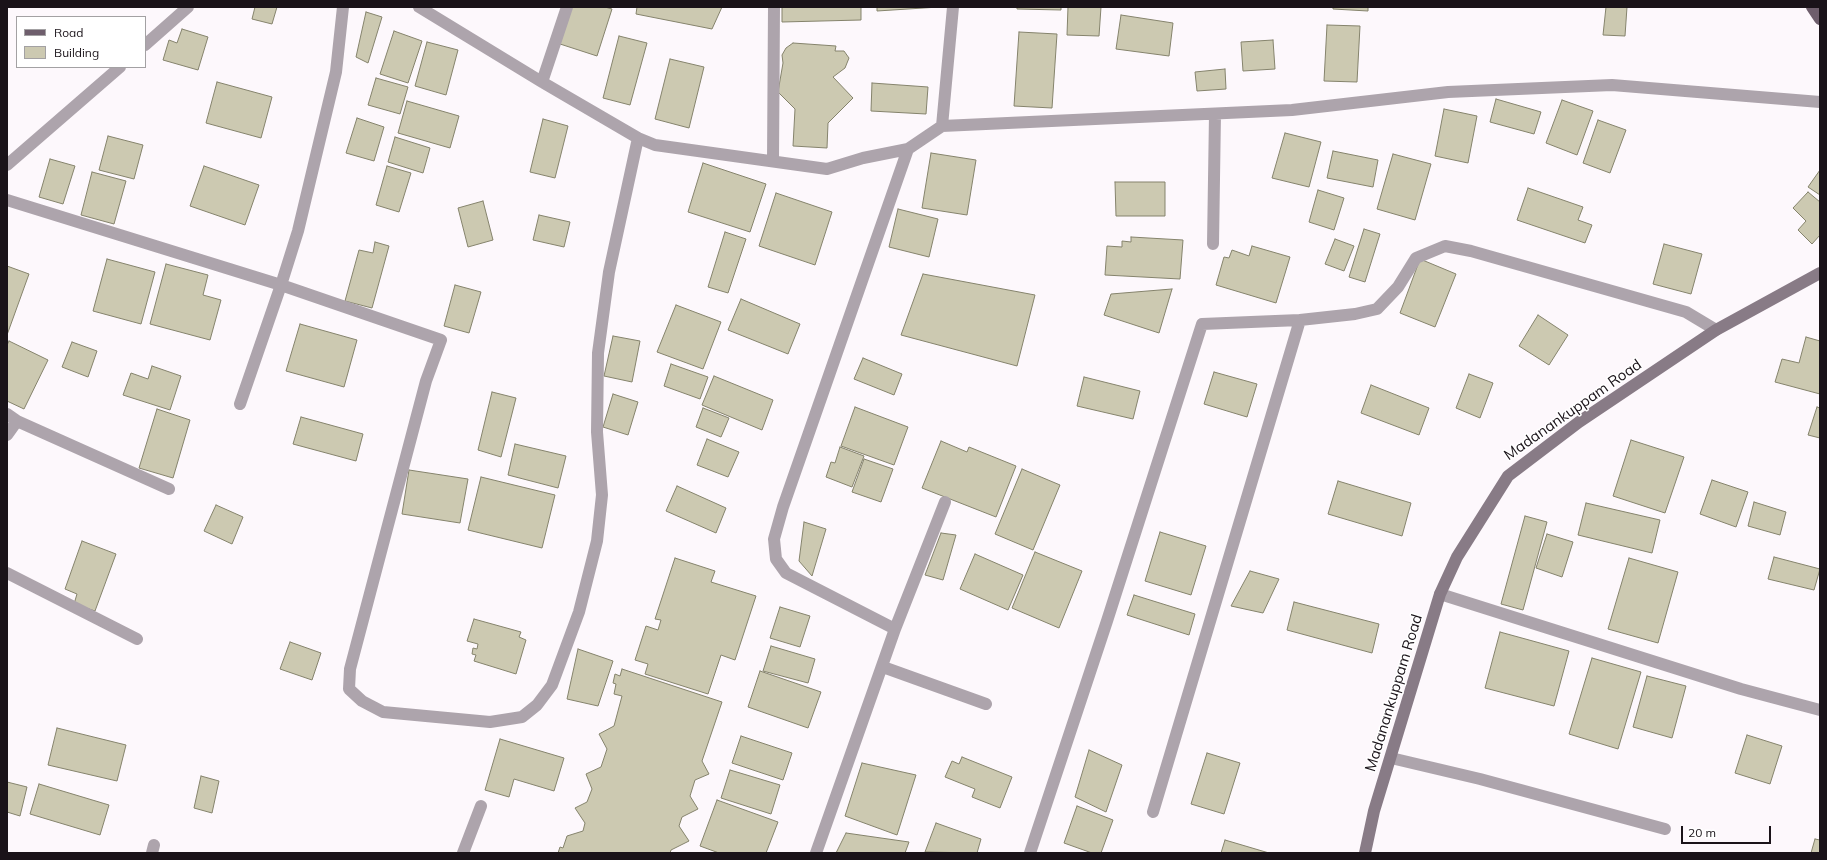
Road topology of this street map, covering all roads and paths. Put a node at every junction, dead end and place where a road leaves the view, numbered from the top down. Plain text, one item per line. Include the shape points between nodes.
1 (343, 7) edge
2 (419, 7) edge
3 (567, 7) edge
4 (774, 7) edge
5 (953, 7) edge
6 (1812, 7) edge
7 (185, 8) edge
8 (1820, 18) edge
9 (146, 44) edge
10 (119, 68) edge
11 (542, 82) junction
12 (1820, 102) edge
13 (1215, 114) junction
14 (942, 126) junction
15 (638, 138) junction
16 (908, 149) junction
17 (773, 161) junction
18 (7, 165) edge
19 (7, 200) edge
20 (1213, 244) dead end
21 (1820, 273) edge
22 (281, 285) junction
23 (1300, 320) junction
24 (1716, 330) junction
25 (240, 404) dead end
26 (12, 418) edge
27 (7, 435) edge
28 (169, 489) dead end
29 (945, 502) dead end
30 (7, 573) edge
31 (1440, 594) junction
32 (895, 629) junction
33 (137, 640) dead end
34 (883, 667) junction
35 (986, 704) dead end
36 (1820, 710) edge
37 (1391, 758) junction
38 (481, 806) dead end
39 (1152, 812) dead end
40 (1665, 829) dead end
41 (463, 853) edge
42 (816, 853) edge
43 (1030, 853) edge
44 (1365, 853) edge

1 - 22 street via 336,72 298,231
2 - 11 street
3 - 11 street
4 - 17 street
5 - 14 street
6 - 8 main road
7 - 9 street
10 - 18 street
11 - 15 street
12 - 13 street via 1612,85 1448,92 1292,110
13 - 14 street
13 - 20 street
14 - 16 street
15 - 17 street via 655,145
15 - 22 street via 609,272 598,353 597,432 602,495 597,541 579,612 552,686 537,705 522,717 490,722 383,712 362,702 349,689 350,669 426,381 441,340
16 - 17 street via 862,158 827,169
16 - 32 street via 774,538 776,559 786,573
19 - 22 street
21 - 24 main road, Madanankuppam Road
22 - 25 street
23 - 24 street via 1377,309 1398,287 1416,258 1445,246 1471,251 1686,312
23 - 39 street
23 - 43 street via 1202,324 1110,614
24 - 31 main road, Madanankuppam Road via 1579,422 1508,476 1457,558
26 - 27 street
26 - 28 street
29 - 32 street
30 - 33 street
31 - 36 street via 1741,689
31 - 37 main road, Madanankuppam Road
32 - 34 street
34 - 35 street
34 - 42 street
37 - 40 street
37 - 44 main road, Madanankuppam Road via 1374,811
38 - 41 street

